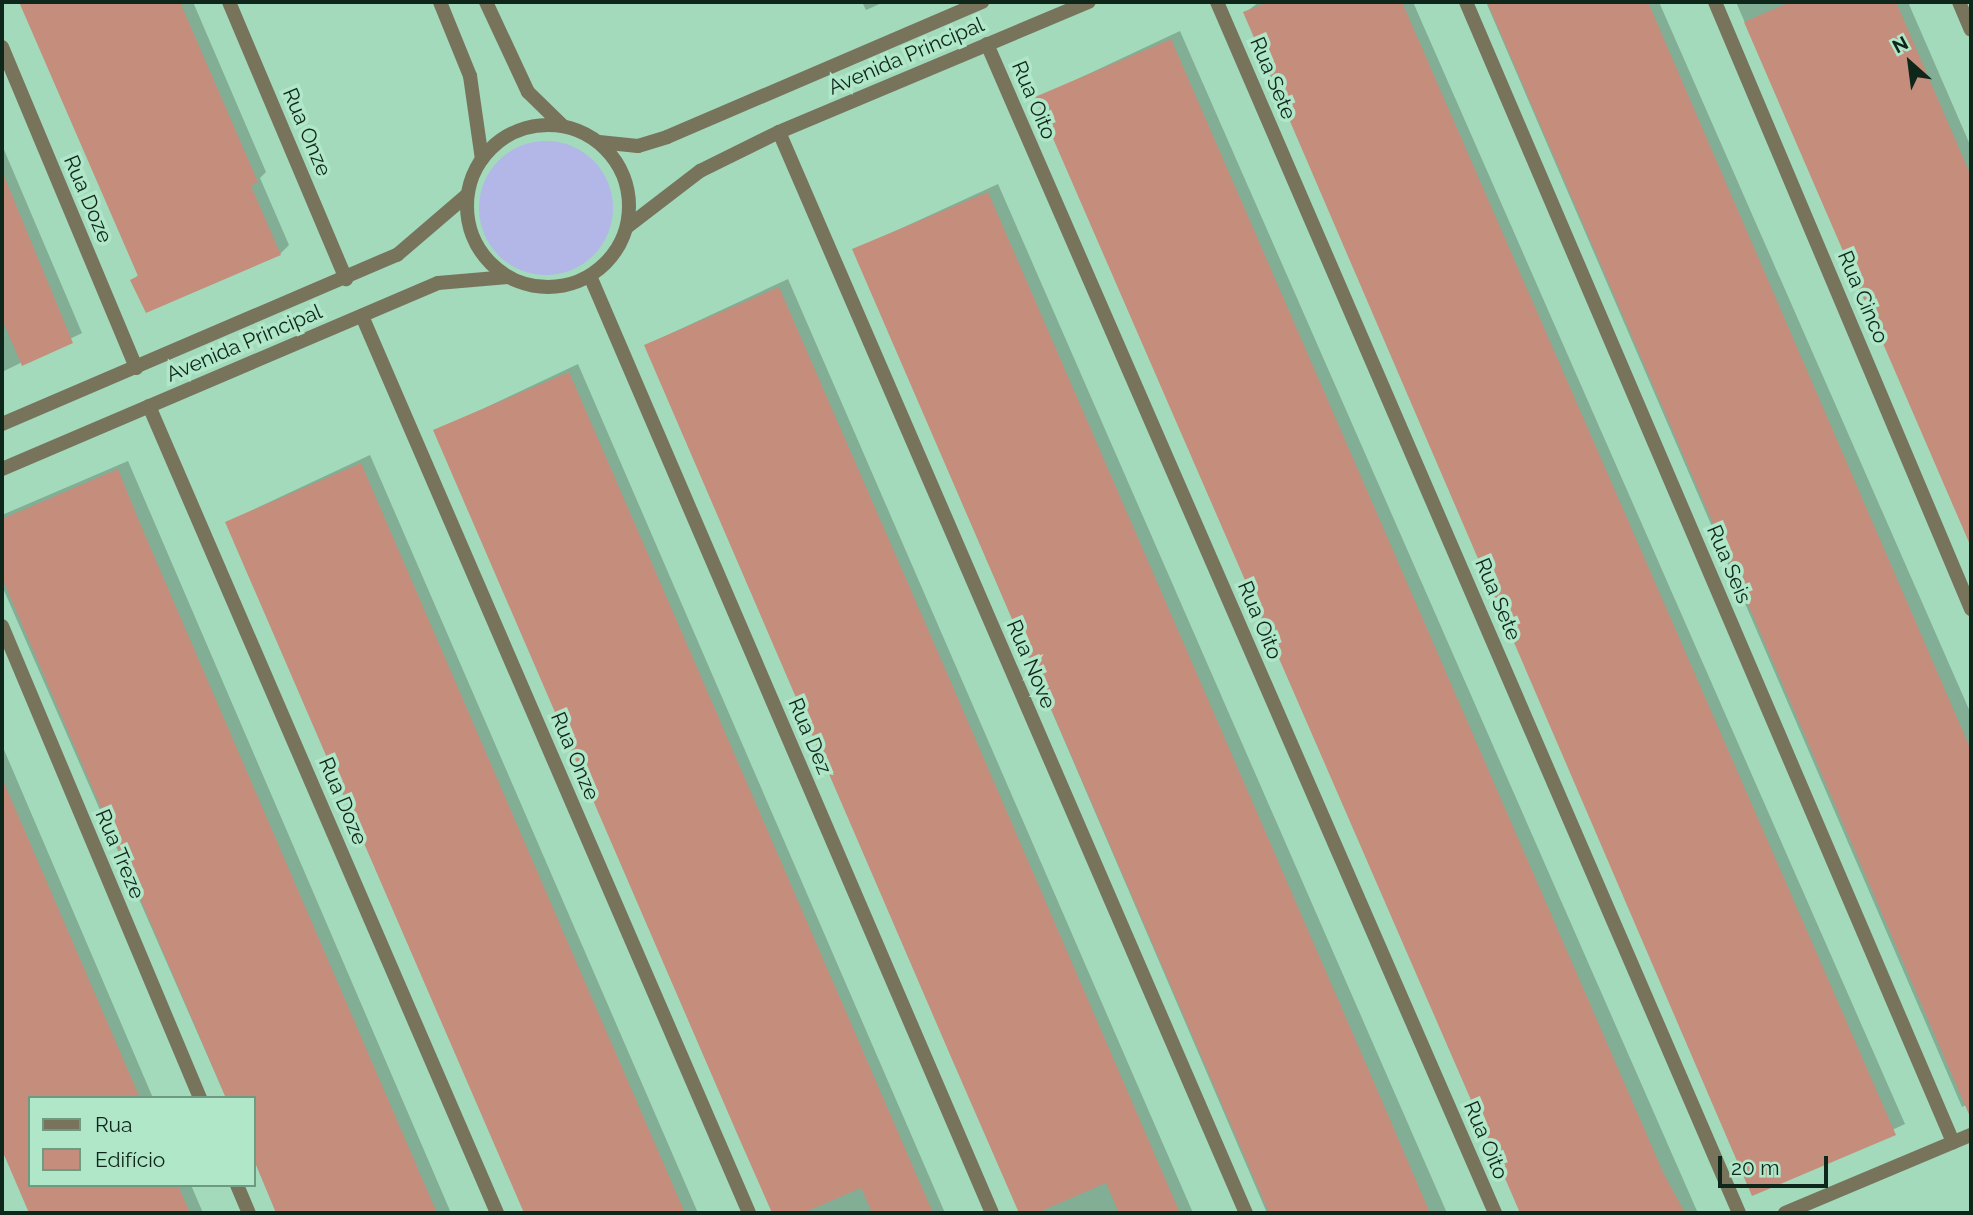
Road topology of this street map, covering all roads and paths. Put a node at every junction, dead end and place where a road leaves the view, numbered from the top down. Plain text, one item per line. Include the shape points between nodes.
1 (229, 2) edge
2 (440, 2) edge
3 (486, 2) edge
4 (1088, 2) edge
5 (1217, 2) edge
6 (1466, 2) edge
7 (1715, 2) edge
8 (1959, 2) edge
9 (974, 3) edge
10 (1971, 30) edge
11 (987, 44) junction
12 (2, 47) edge
13 (563, 126) junction
14 (779, 132) junction
15 (598, 142) junction
16 (482, 159) junction
17 (467, 195) junction
18 (627, 227) junction
19 (590, 276) junction
20 (508, 277) junction
21 (346, 279) junction
22 (362, 316) junction
23 (136, 368) junction
24 (149, 406) junction
25 (2, 424) edge
26 (2, 469) edge
27 (1971, 609) edge
28 (2, 626) edge
29 (199, 1096) edge
30 (1971, 1135) edge
31 (1953, 1142) junction
32 (238, 1187) edge
33 (249, 1213) edge
34 (497, 1213) edge
35 (749, 1213) edge
36 (992, 1213) edge
37 (1245, 1213) edge
38 (1495, 1213) edge
39 (1739, 1213) edge
40 (1785, 1213) edge

1 - 21 street, Rua Onze
2 - 16 street via 473,86
3 - 13 street via 528,92
4 - 11 street, Avenida Principal
5 - 39 street, Rua Sete
6 - 31 street, Rua Seis
7 - 27 street, Rua Cinco
8 - 10 street
9 - 15 street via 667,137 638,146
11 - 14 street, Avenida Principal
11 - 38 street, Rua Oito
12 - 23 street, Rua Doze
13 - 15 street
13 - 16 street, Avenida Principal via 518,131
14 - 18 street, Avenida Principal via 700,172
14 - 37 street, Rua Nove
15 - 18 street via 626,180
16 - 17 street, Avenida Principal
17 - 20 street via 475,242
17 - 21 street, Avenida Principal via 397,255
18 - 19 street, Avenida Principal via 618,247
19 - 20 street, Avenida Principal via 559,286
19 - 36 street, Rua Dez
20 - 22 street, Avenida Principal via 438,283
21 - 23 street, Avenida Principal
22 - 24 street, Avenida Principal
22 - 35 street, Rua Onze
23 - 25 street, Avenida Principal
24 - 26 street, Avenida Principal
24 - 34 street, Rua Doze
28 - 29 street, Rua Treze
30 - 31 street
31 - 40 street
32 - 33 street

